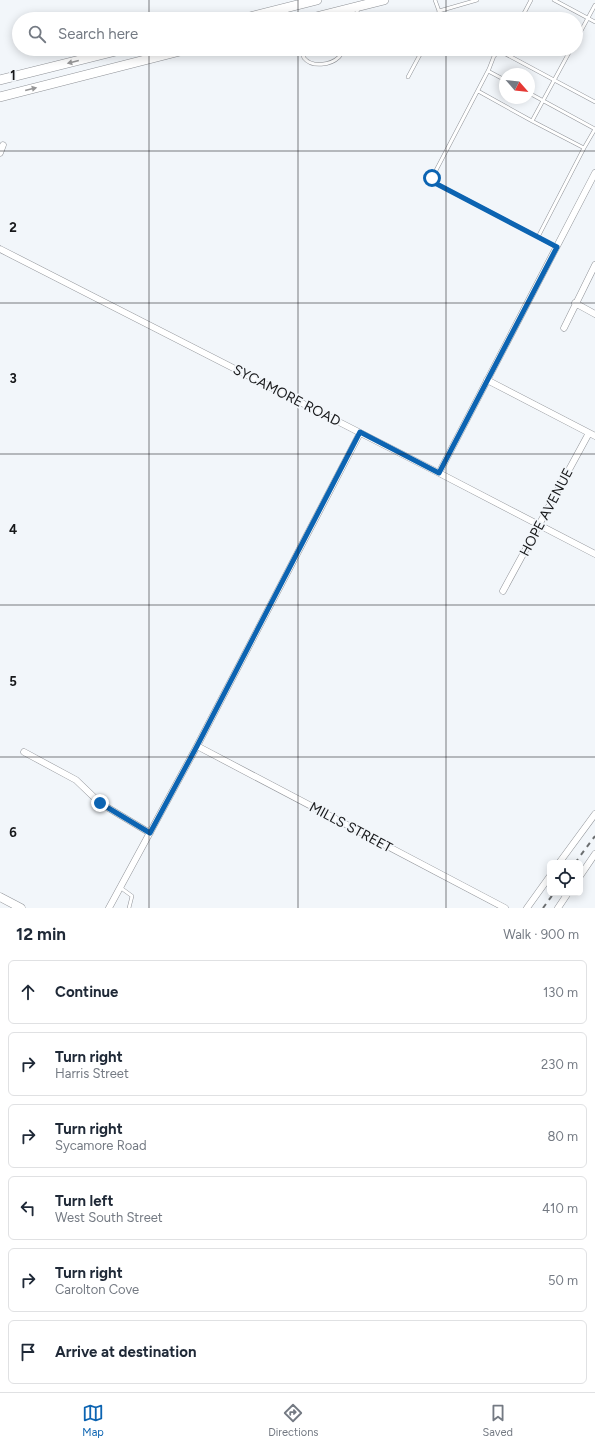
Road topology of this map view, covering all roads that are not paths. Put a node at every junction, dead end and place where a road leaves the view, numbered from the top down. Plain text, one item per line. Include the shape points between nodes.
1 (317, 0) edge
2 (384, 0) edge
3 (435, 0) edge
4 (477, 0) edge
5 (531, 0) edge
6 (554, 0) edge
7 (595, 5) edge
8 (284, 8) junction
9 (358, 10) joint
10 (439, 11) joint
11 (269, 12) edge
12 (285, 12) edge
13 (347, 12) edge
14 (524, 12) edge
15 (577, 12) edge
16 (583, 15) edge
17 (588, 18) junction
18 (595, 22) edge
19 (583, 27) edge
20 (96, 56) edge
21 (113, 56) edge
22 (161, 56) edge
23 (303, 56) edge
24 (340, 56) edge
25 (419, 56) edge
26 (494, 56) edge
27 (512, 56) edge
28 (567, 56) edge
29 (115, 68) junction
30 (488, 71) junction
31 (408, 77) dead end
32 (499, 77) edge
33 (0, 80) edge
34 (554, 80) junction
35 (478, 91) junction
36 (535, 96) edge
37 (0, 98) edge
38 (543, 100) junction
39 (595, 102) edge
40 (532, 121) junction
41 (595, 129) edge
42 (4, 145) dead end
43 (584, 148) junction
44 (0, 153) edge
45 (595, 173) edge
46 (538, 237) junction
47 (557, 247) junction
48 (0, 248) edge
49 (595, 265) edge
50 (575, 303) junction
51 (595, 314) edge
52 (564, 328) dead end
53 (487, 380) junction
54 (360, 432) junction
55 (589, 433) junction
56 (595, 436) edge
57 (439, 473) junction
58 (539, 526) junction
59 (595, 554) edge
60 (503, 592) dead end
61 (197, 746) junction
62 (24, 752) dead end
63 (595, 814) edge
64 (150, 833) junction
65 (595, 854) edge
66 (562, 860) edge
67 (583, 872) edge
68 (547, 880) edge
69 (121, 888) junction
70 (566, 896) edge
71 (0, 897) edge
72 (560, 907) edge
73 (21, 908) edge
74 (109, 908) edge
75 (129, 908) edge
76 (505, 908) edge
77 (527, 908) edge

1 - 8 main road
2 - 9 main road
3 - 10 lane
4 - 10 lane
5 - 14 lane
6 - 15 lane
7 - 17 lane
8 - 11 main road
8 - 12 lane
9 - 13 main road
16 - 17 lane
17 - 18 lane
17 - 19 lane
20 -> 33 main road
21 - 29 main road
22 - 29 main road
23 - 24 lane via 311,63 321,65
25 - 31 lane
26 - 30 lane
27 - 34 lane
28 - 34 lane
37 -> 29 main road
30 - 32 lane
30 - 35 lane
34 - 38 lane
34 - 39 lane
35 - 40 lane
35 - 46 lane via 432,178 433,182
36 - 38 lane
38 - 40 lane
38 - 41 lane
40 - 43 lane
41 - 43 lane
42 - 44 street
43 - 46 lane
45 - 47 street
46 - 47 lane
47 - 53 street
48 - 54 street, SYCAMORE ROAD
49 - 50 street
50 - 51 street
50 - 52 street
53 - 55 street
53 - 57 street
54 - 57 street, SYCAMORE ROAD
54 - 61 street
55 - 56 street
55 - 58 street, HOPE AVENUE
57 - 58 street, SYCAMORE ROAD
58 - 59 street, SYCAMORE ROAD
58 - 60 street, HOPE AVENUE
61 - 64 street
61 - 76 street, MILLS STREET
62 - 64 street via 76,780 100,803
63 - 66 street
64 - 69 street
65 - 67 street
68 - 77 street
69 - 74 street
69 - 75 lane via 132,896
70 - 72 street
71 - 73 street

